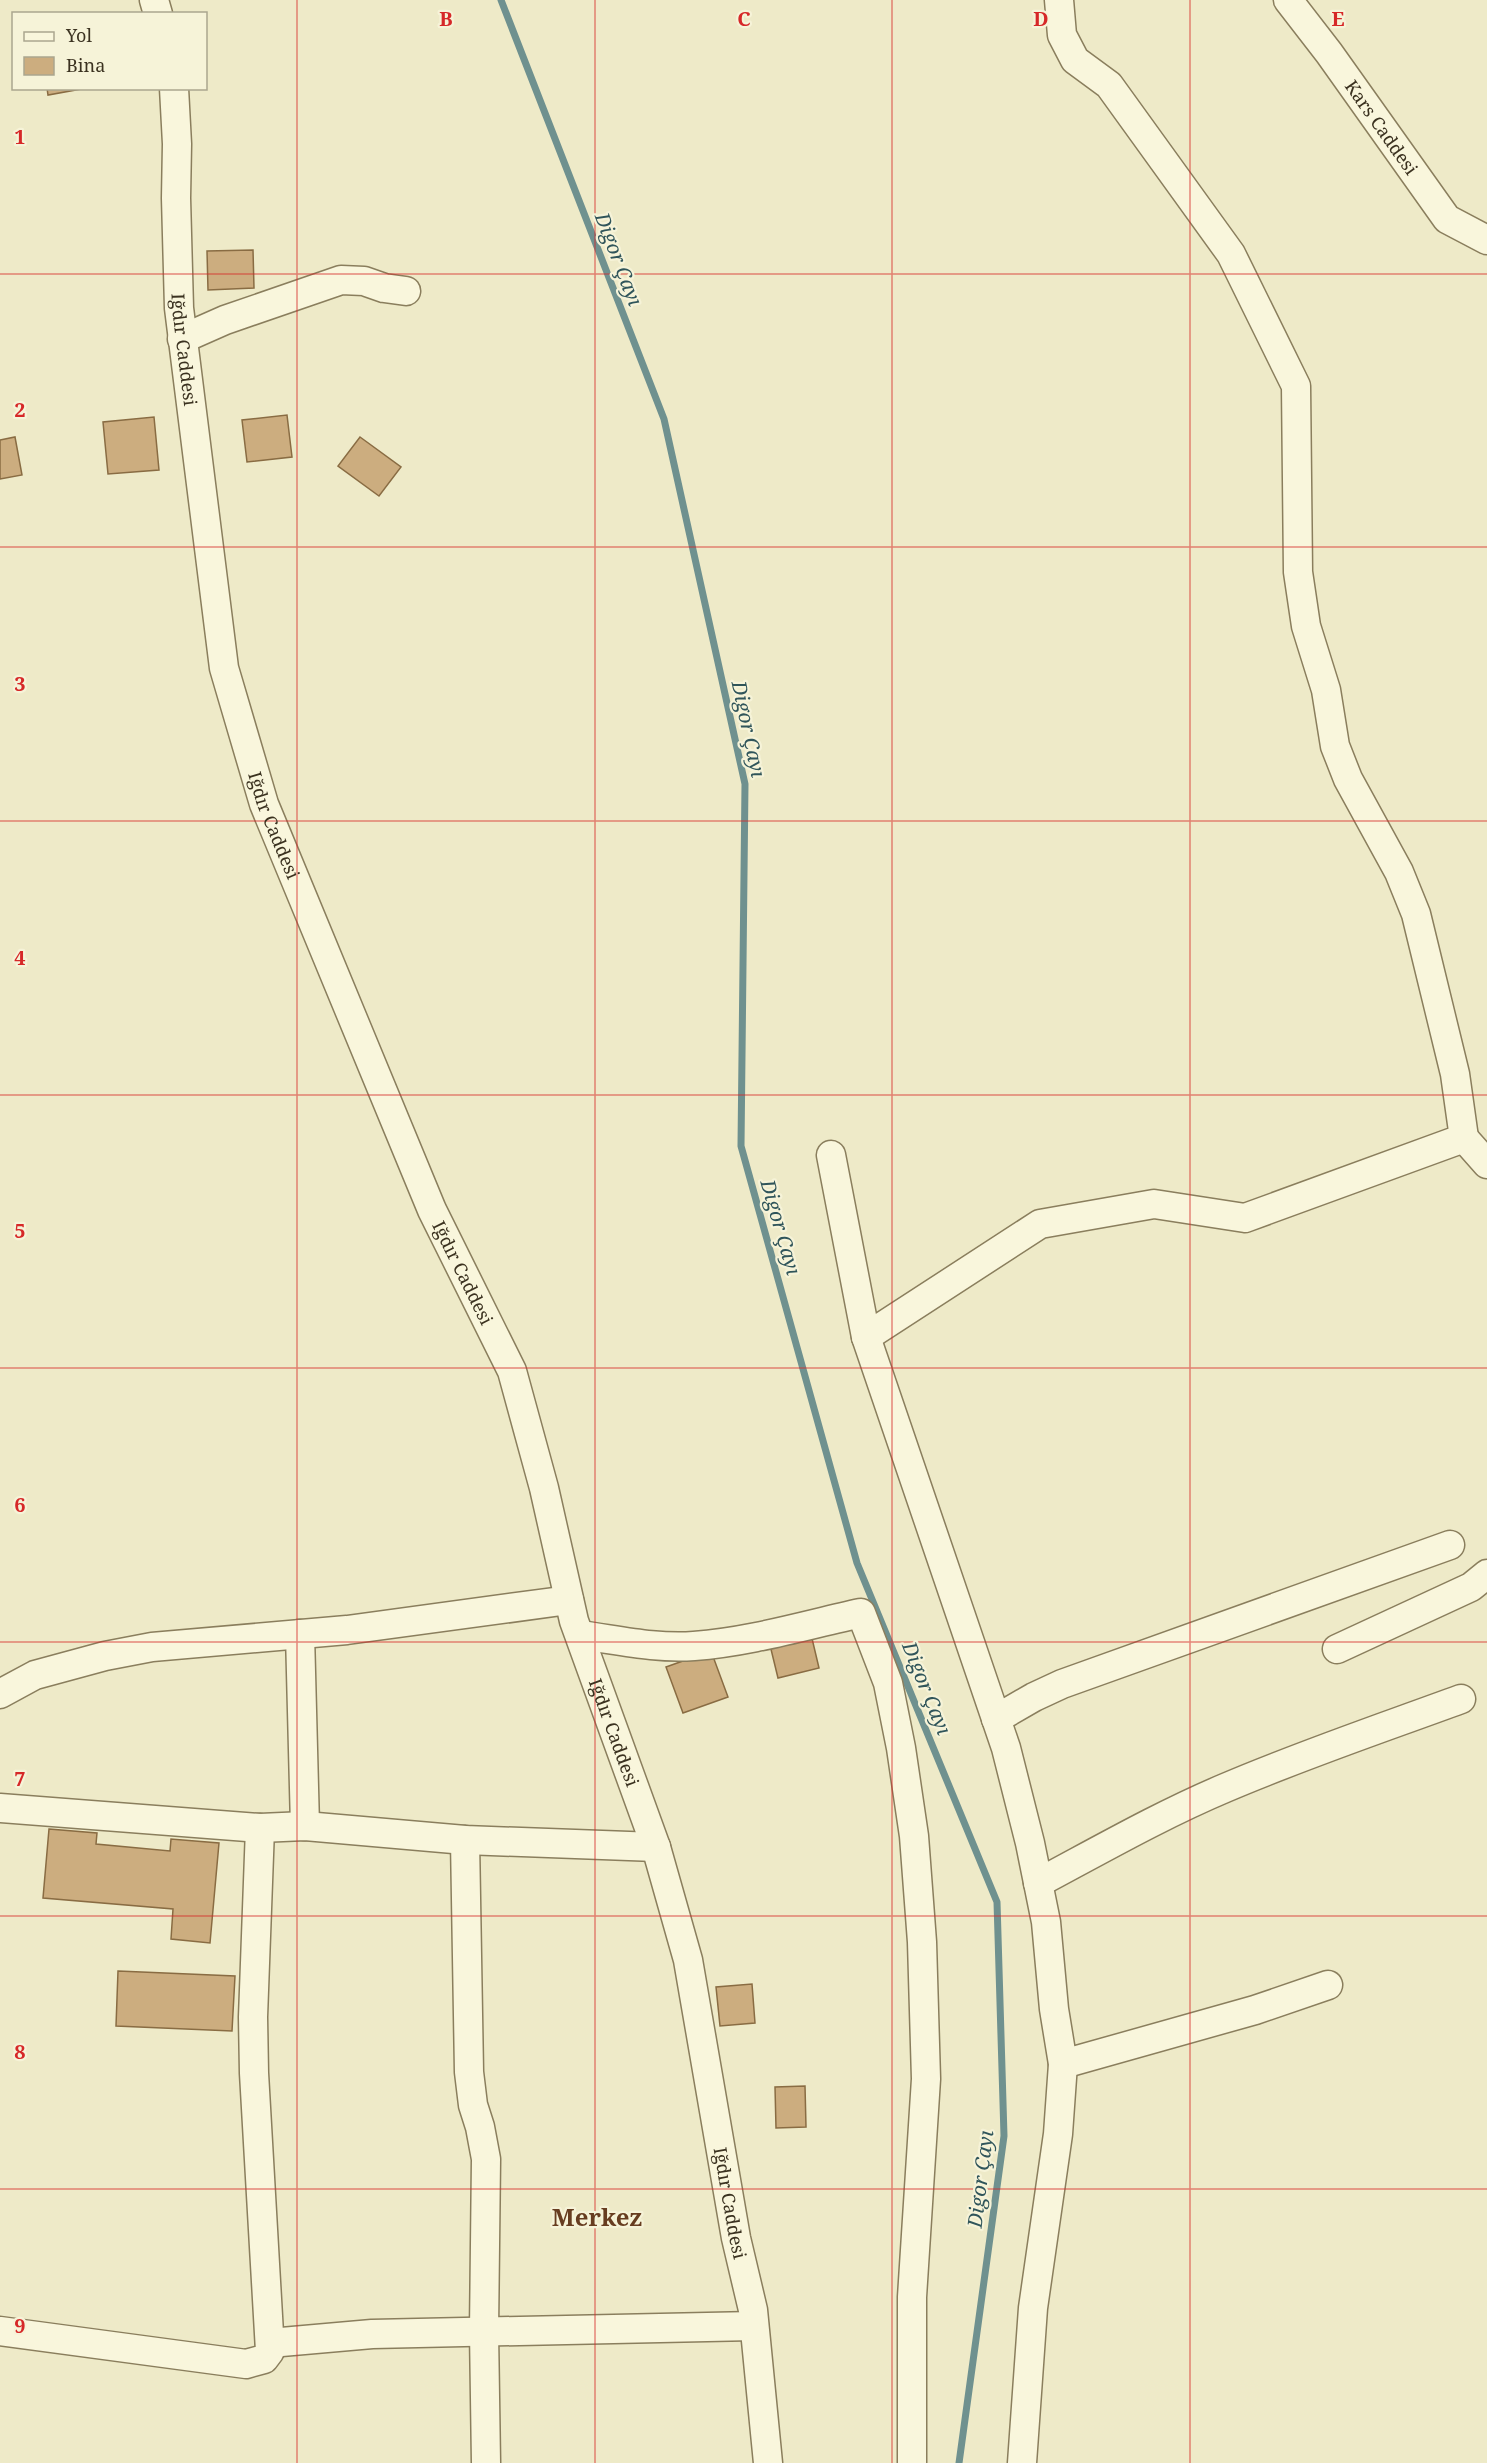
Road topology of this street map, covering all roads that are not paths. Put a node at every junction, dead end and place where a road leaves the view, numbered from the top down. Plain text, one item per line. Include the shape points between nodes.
1 (1059, 0) edge
2 (1288, 0) edge
3 (174, 90) edge
4 (1487, 240) edge
5 (406, 291) dead end
6 (182, 339) junction
7 (1464, 1138) junction
8 (831, 1155) dead end
9 (1487, 1164) edge
10 (866, 1337) junction
11 (1450, 1545) dead end
12 (1487, 1574) edge
13 (569, 1600) junction
14 (300, 1634) junction
15 (580, 1635) junction
16 (1337, 1649) dead end
17 (0, 1694) edge
18 (1461, 1699) dead end
19 (996, 1719) junction
20 (0, 1808) edge
21 (304, 1826) junction
22 (260, 1827) junction
23 (465, 1840) junction
24 (656, 1847) junction
25 (1038, 1884) junction
26 (1328, 1985) dead end
27 (1063, 2064) junction
28 (754, 2326) junction
29 (0, 2331) edge
30 (484, 2331) junction
31 (270, 2343) junction
32 (486, 2463) edge
33 (768, 2463) edge
34 (912, 2463) edge
35 (1022, 2463) edge

1 - 7 street via 1062,35 1075,60 1109,85 1231,254 1296,386 1298,572 1306,627 1347,779 1399,873 1416,914 1455,1074
2 - 4 street, Kars Caddesi via 1447,219
3 - 6 street, Iğdır Caddesi
5 - 6 street via 341,280
6 - 13 street, Iğdır Caddesi via 224,668 264,804 432,1210 512,1371
7 - 9 street
7 - 10 street via 1245,1218 1154,1204 1040,1224
8 - 10 street
10 - 19 street
11 - 19 street via 1062,1684
12 - 16 street via 1471,1587
13 - 14 street
13 - 15 street, Iğdır Caddesi
14 - 17 street via 152,1647 105,1656 35,1675
14 - 21 street
15 - 24 street, Iğdır Caddesi
15 - 34 street via 693,1646 861,1613 888,1683 901,1748 914,1836 922,1942 926,2079 912,2297
18 - 25 street via 1224,1788
19 - 25 street
20 - 22 street
21 - 22 street
21 - 23 street
22 - 31 street via 254,2073
23 - 24 street
23 - 30 street via 469,2072 486,2159
24 - 28 street, Iğdır Caddesi via 688,1960
25 - 27 street
26 - 27 street via 1255,2010
27 - 35 street via 1058,2134 1033,2308
28 - 30 street
28 - 33 street, Iğdır Caddesi
29 - 31 street via 246,2364 264,2359
30 - 31 street via 372,2334
30 - 32 street

